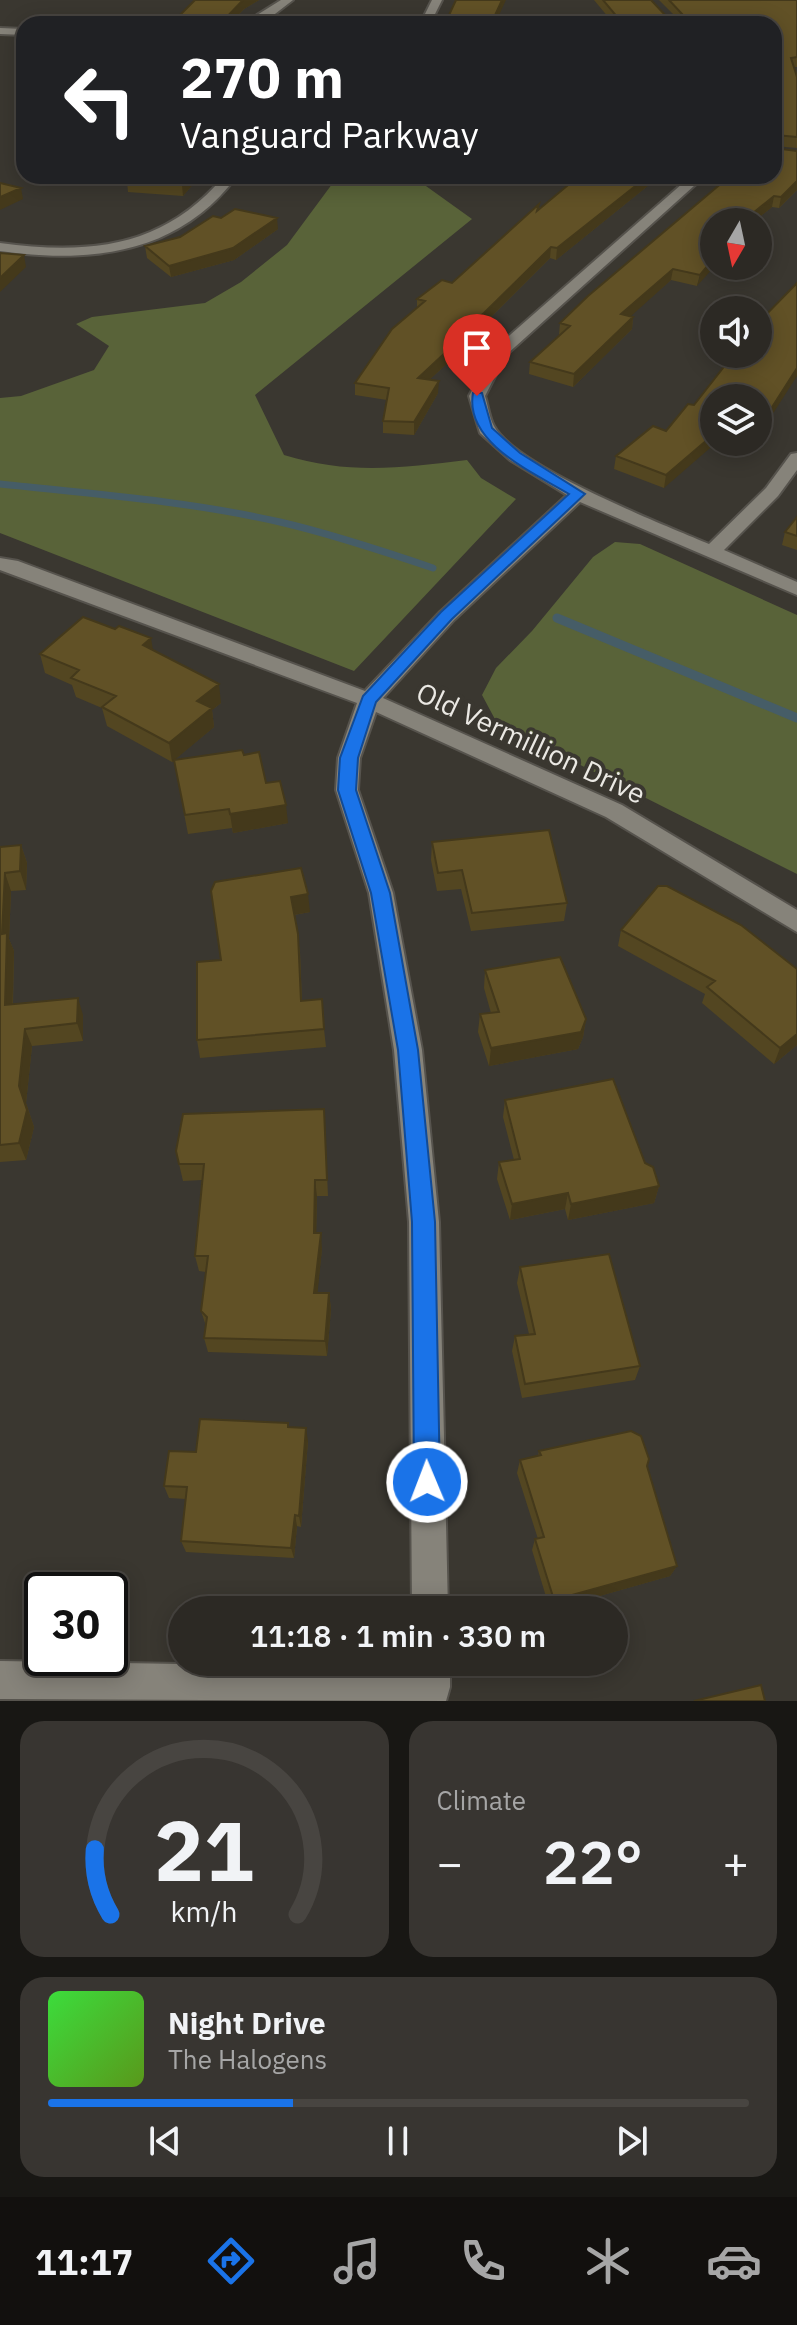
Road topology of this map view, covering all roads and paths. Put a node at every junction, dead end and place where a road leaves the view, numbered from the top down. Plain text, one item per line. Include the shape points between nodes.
1 (288, 0) edge
2 (263, 16) edge
3 (224, 184) edge
4 (690, 184) edge
5 (0, 247) edge
6 (797, 458) edge
7 (578, 494) junction
8 (712, 551) junction
9 (0, 564) edge
10 (797, 589) edge
11 (369, 700) junction
12 (797, 922) edge
13 (430, 1596) edge
14 (0, 1680) edge
15 (432, 1688) edge

1 - 2 street
3 - 5 street via 200,211 148,237 78,252
4 - 7 street via 499,353 477,396 486,429 516,456
6 - 8 street via 772,492
7 - 8 street
7 - 11 street via 447,616
8 - 10 street
9 - 11 street, Old Vermillion Drive
11 - 12 street, Old Vermillion Drive via 614,811
11 - 13 street via 349,758 347,790 381,893 408,1050 424,1222
14 - 15 street

